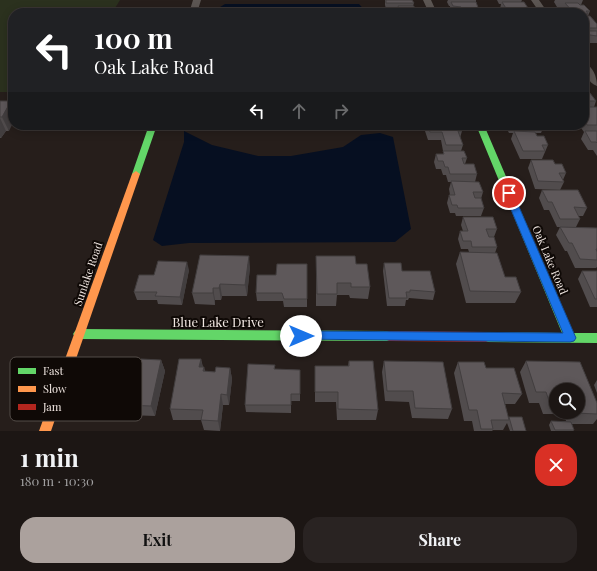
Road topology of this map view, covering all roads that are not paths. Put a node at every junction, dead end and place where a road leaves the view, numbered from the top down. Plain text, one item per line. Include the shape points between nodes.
1 (589, 73) edge
2 (597, 83) edge
3 (151, 130) edge
4 (482, 130) edge
5 (79, 334) junction
6 (570, 338) junction
7 (597, 338) edge
8 (71, 357) edge
9 (49, 421) edge
10 (45, 431) edge

1 - 2 street
3 - 5 street, Sunlake Road
4 - 6 street, Oak Lake Road
5 - 6 street, Blue Lake Drive
5 - 8 street, Sunlake Road
6 - 7 street, Blue Lake Drive
9 - 10 street, Sunlake Road

